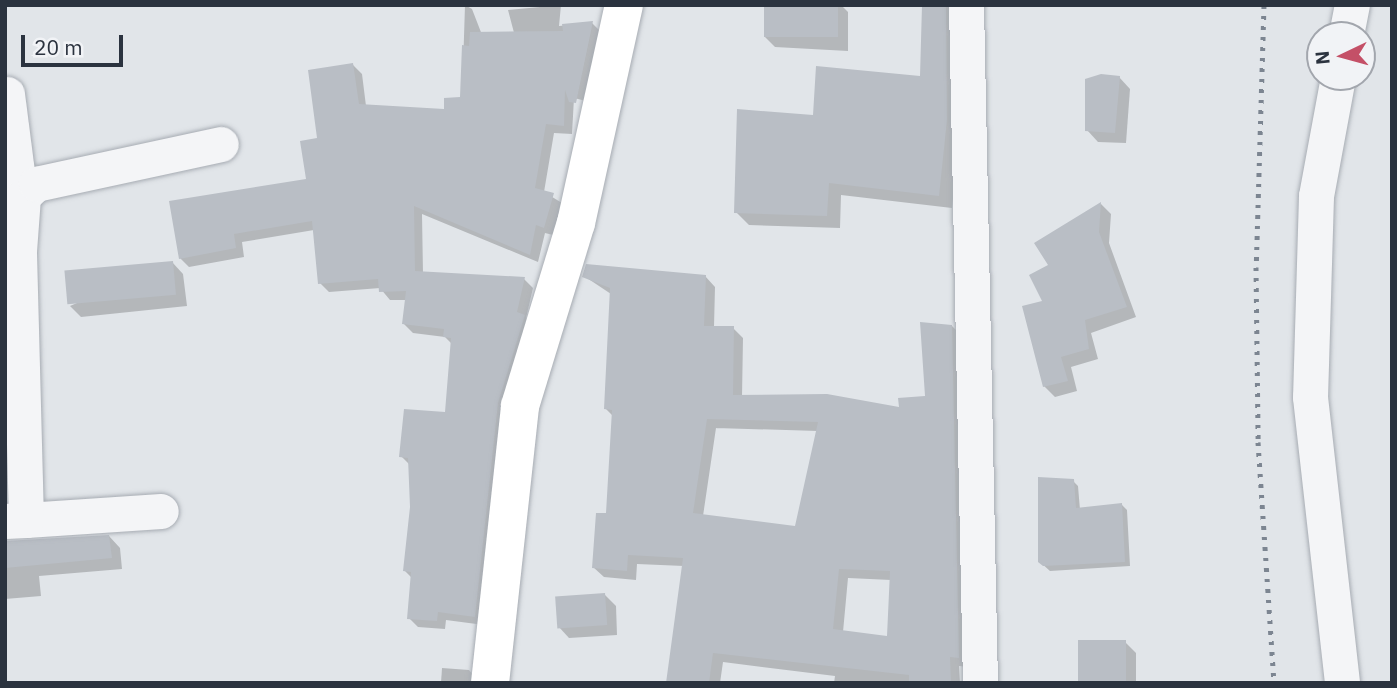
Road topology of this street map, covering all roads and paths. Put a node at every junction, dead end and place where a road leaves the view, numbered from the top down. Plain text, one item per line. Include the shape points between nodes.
1 (624, 5) edge
2 (965, 5) edge
3 (1335, 91) edge
4 (6, 94) edge
5 (221, 144) dead end
6 (21, 203) junction
7 (161, 511) dead end
8 (16, 520) edge
9 (490, 683) edge
10 (980, 683) edge
11 (1342, 683) edge

1 - 9 main road via 576,223 520,406
2 - 10 street
3 - 11 street via 1316,196 1310,397
4 - 6 street
5 - 6 street via 36,184
6 - 8 street
7 - 8 street

